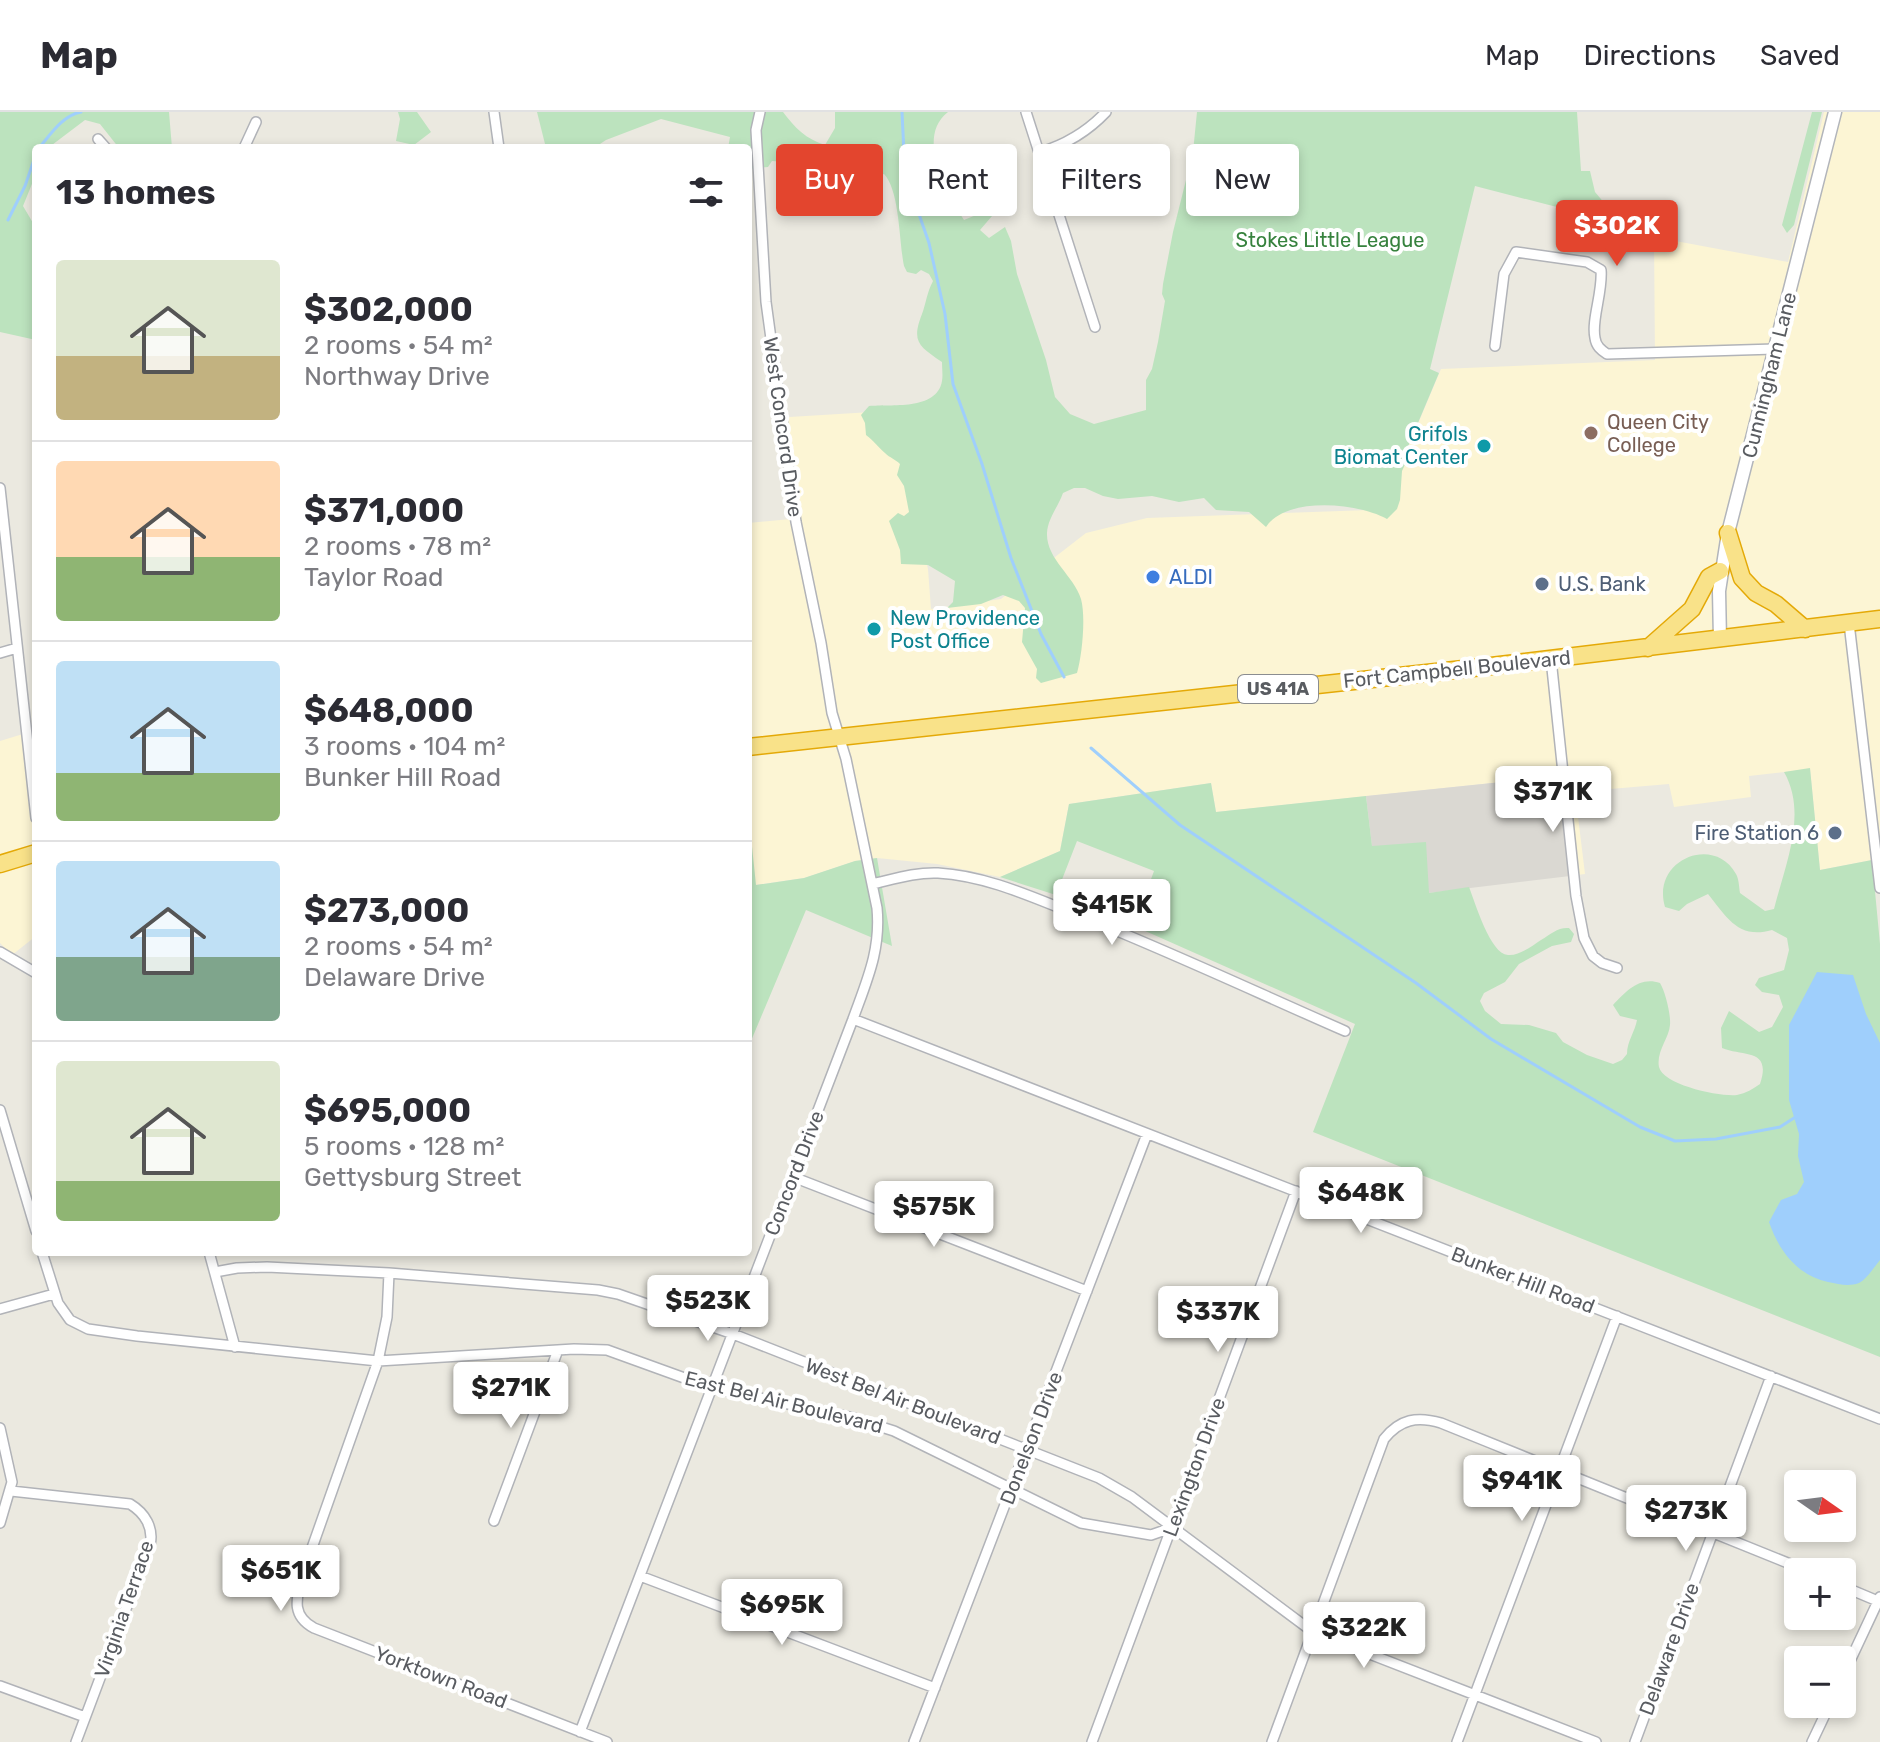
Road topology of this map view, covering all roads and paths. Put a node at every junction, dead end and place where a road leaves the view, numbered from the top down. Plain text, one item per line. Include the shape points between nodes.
1 (494, 112) edge
2 (760, 112) edge
3 (1026, 112) edge
4 (1106, 112) edge
5 (1835, 112) edge
6 (256, 122) dead end
7 (98, 139) dead end
8 (102, 144) edge
9 (246, 144) edge
10 (498, 144) edge
11 (1038, 144) edge
12 (1064, 144) edge
13 (1061, 216) edge
14 (1095, 327) dead end
15 (1495, 346) dead end
16 (1775, 349) junction
17 (0, 488) edge
18 (1728, 533) junction
19 (1720, 571) junction
20 (1880, 619) edge
21 (1849, 623) junction
22 (1805, 629) junction
23 (1720, 640) junction
24 (17, 648) junction
25 (1648, 648) junction
26 (0, 653) edge
27 (1551, 659) junction
28 (839, 738) junction
29 (752, 747) edge
30 (32, 782) edge
31 (32, 854) edge
32 (1878, 854) edge
33 (0, 864) edge
34 (872, 884) junction
35 (1880, 888) edge
36 (0, 952) edge
37 (1617, 968) dead end
38 (32, 971) edge
39 (853, 1019) junction
40 (1345, 1031) dead end
41 (0, 1110) edge
42 (1147, 1134) junction
43 (793, 1177) junction
44 (1296, 1191) junction
45 (32, 1218) edge
46 (43, 1256) edge
47 (210, 1256) edge
48 (215, 1272) junction
49 (389, 1273) junction
50 (1087, 1291) junction
51 (54, 1294) junction
52 (0, 1309) edge
53 (1617, 1316) junction
54 (733, 1334) junction
55 (235, 1347) junction
56 (558, 1350) junction
57 (378, 1361) junction
58 (1771, 1376) junction
59 (712, 1388) junction
60 (1880, 1419) edge
61 (0, 1428) edge
62 (1026, 1449) junction
63 (1558, 1472) junction
64 (1011, 1490) junction
65 (11, 1491) junction
66 (494, 1521) dead end
67 (0, 1523) edge
68 (1171, 1528) junction
69 (1711, 1533) junction
70 (1784, 1562) edge
71 (640, 1576) junction
72 (1856, 1591) edge
73 (1879, 1600) edge
74 (1313, 1632) junction
75 (1856, 1648) edge
76 (0, 1686) edge
77 (935, 1688) junction
78 (1475, 1695) junction
79 (85, 1717) junction
80 (1823, 1718) edge
81 (580, 1732) junction
82 (76, 1742) edge
83 (607, 1742) edge
84 (914, 1742) edge
85 (1092, 1742) edge
86 (1272, 1742) edge
87 (1457, 1742) edge
88 (1596, 1742) edge
89 (1635, 1742) edge
90 (1812, 1742) edge

1 - 10 street
2 - 28 street, West Concord Drive via 756,130 762,249 775,382 796,522
3 - 11 street
4 - 12 street
5 - 16 street, Cunningham Lane
6 - 9 street
7 - 8 street
13 - 14 street
15 - 16 street via 1504,274 1516,252 1587,262 1601,270 1594,338 1607,354
16 - 18 street, Cunningham Lane
17 - 24 street
18 - 19 street, Cunningham Lane
18 - 22 highway via 1742,578
19 - 23 street, Cunningham Lane
19 - 25 highway via 1709,577 1692,609
20 - 21 highway, Fort Campbell Boulevard / US 41A
21 - 22 highway, Fort Campbell Boulevard / US 41A
21 - 32 street
22 - 23 highway, Fort Campbell Boulevard / US 41A
23 - 25 highway, Fort Campbell Boulevard / US 41A
24 - 26 street
24 - 30 street
25 - 27 highway, Fort Campbell Boulevard / US 41A
27 - 28 highway, Fort Campbell Boulevard / US 41A
27 - 37 street via 1584,938 1593,956
28 - 29 highway, Fort Campbell Boulevard / US 41A
28 - 34 street, Concord Drive
31 - 33 highway
32 - 35 street
34 - 39 street, Concord Drive via 877,951
34 - 40 street via 936,873 1005,887 1131,936
36 - 38 street
39 - 42 street, Bunker Hill Road
39 - 43 street, Concord Drive
41 - 45 street
42 - 44 street, Bunker Hill Road
42 - 50 street, Donelson Drive
43 - 50 street
43 - 54 street, Concord Drive
44 - 53 street, Bunker Hill Road
44 - 68 street, Lexington Drive
46 - 51 street, East Bel Air Boulevard
47 - 48 street
48 - 49 street, West Bel Air Boulevard via 267,1267
48 - 55 street
49 - 54 street, West Bel Air Boulevard via 598,1290
49 - 57 street, Yorktown Road
50 - 62 street, Donelson Drive
51 - 52 street
51 - 55 street, East Bel Air Boulevard via 70,1320 88,1329
53 - 58 street, Bunker Hill Road
53 - 63 street
54 - 59 street, Concord Drive
54 - 62 street, West Bel Air Boulevard
55 - 57 street, East Bel Air Boulevard
56 - 57 street, East Bel Air Boulevard
56 - 59 street, East Bel Air Boulevard via 607,1350
56 - 66 street
57 - 81 street, Yorktown Road via 301,1579 297,1612 314,1628
58 - 60 street, Bunker Hill Road
58 - 69 street, Delaware Drive
59 - 64 street, East Bel Air Boulevard via 894,1431
59 - 71 street, Concord Drive
61 - 65 street via 12,1473
62 - 64 street, Donelson Drive
62 - 68 street, West Bel Air Boulevard via 1099,1478
63 - 69 street
63 - 74 street via 1428,1419 1392,1428
63 - 78 street
64 - 68 street, East Bel Air Boulevard via 1091,1526 1151,1535
64 - 77 street, Donelson Drive
65 - 67 street
65 - 79 street, Virginia Terrace via 122,1502 136,1508 151,1530 150,1545
68 - 74 street, West Bel Air Boulevard
68 - 85 street, Lexington Drive
69 - 70 street
69 - 89 street, Delaware Drive
71 - 77 street
71 - 81 street, Concord Drive
72 - 73 street
73 - 75 street
74 - 78 street, West Bel Air Boulevard
74 - 86 street
76 - 79 street
77 - 84 street, Donelson Drive
78 - 87 street
78 - 88 street, West Bel Air Boulevard
79 - 82 street, Virginia Terrace
80 - 90 street
81 - 83 street, Yorktown Road

